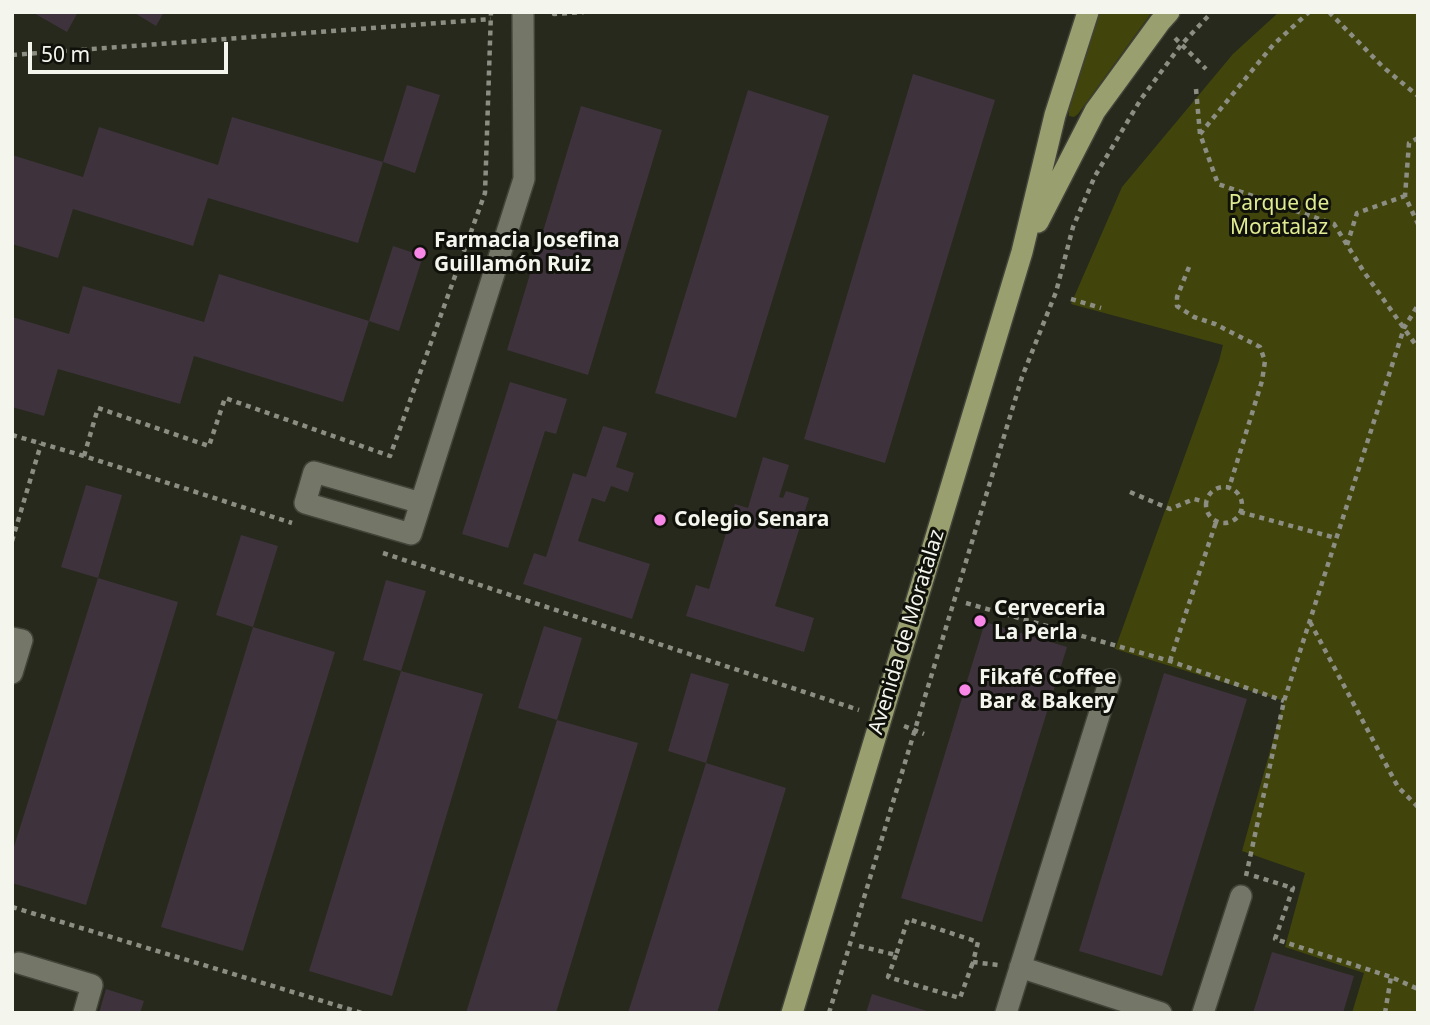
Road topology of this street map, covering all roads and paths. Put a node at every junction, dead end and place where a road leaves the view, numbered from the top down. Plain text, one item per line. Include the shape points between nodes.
1 (491, 12) edge
2 (523, 12) edge
3 (554, 12) edge
4 (584, 12) edge
5 (1088, 12) edge
6 (1169, 12) edge
7 (1212, 12) edge
8 (1309, 12) edge
9 (1329, 12) edge
10 (491, 19) junction
11 (12, 55) edge
12 (1196, 89) dead end
13 (1418, 96) edge
14 (1200, 134) junction
15 (1418, 138) edge
16 (1405, 196) junction
17 (1418, 225) edge
18 (1347, 245) junction
19 (1022, 252) junction
20 (1189, 267) dead end
21 (1071, 299) dead end
22 (1418, 305) edge
23 (1101, 308) dead end
24 (1404, 328) junction
25 (1418, 348) edge
26 (12, 435) edge
27 (41, 444) junction
28 (84, 456) junction
29 (1229, 488) junction
30 (1130, 492) dead end
31 (1206, 502) junction
32 (421, 503) junction
33 (1241, 512) junction
34 (1216, 522) junction
35 (303, 527) dead end
36 (1336, 538) junction
37 (12, 541) edge
38 (377, 551) dead end
39 (966, 603) dead end
40 (1310, 621) junction
41 (12, 638) edge
42 (1170, 661) junction
43 (12, 673) edge
44 (1110, 680) dead end
45 (1284, 701) junction
46 (859, 710) dead end
47 (904, 726) dead end
48 (914, 730) junction
49 (924, 734) dead end
50 (1418, 807) edge
51 (1246, 874) junction
52 (1241, 895) joint
53 (12, 907) edge
54 (859, 946) dead end
55 (896, 955) junction
56 (973, 962) junction
57 (19, 963) dead end
58 (1020, 967) junction
59 (1391, 977) junction
60 (1418, 989) edge
61 (84, 1013) edge
62 (362, 1013) edge
63 (792, 1013) edge
64 (829, 1013) edge
65 (1006, 1013) edge
66 (1161, 1013) edge
67 (1203, 1013) edge
68 (1385, 1013) edge

1 - 10 path
2 - 32 street via 524,179
3 - 4 path
5 - 19 main road, Avenida de Moratalaz via 1055,115
6 - 19 main road, Avenida de Moratalaz via 1095,111
7 - 48 path via 1141,99 1095,176 1073,227
8 - 14 path via 1273,45
9 - 13 path via 1382,67
10 - 11 path
10 - 28 path via 485,193 390,456 225,398 209,446 98,408
12 - 14 path
14 - 18 path via 1218,184 1334,224
15 - 16 path via 1409,143
16 - 17 path
16 - 18 path via 1357,213
18 - 24 path
19 - 63 main road, Avenida de Moratalaz
20 - 29 path via 1177,306 1260,347 1265,360
21 - 23 path
22 - 24 path
24 - 25 path
24 - 36 path
26 - 27 path
27 - 28 path
27 - 37 path
28 - 35 path
29 - 31 path via 1217,489
29 - 33 path via 1241,500
30 - 31 path via 1170,509 1194,499
31 - 34 path via 1208,514
32 - 32 street via 314,472 305,503 411,534
33 - 34 path via 1228,523
33 - 36 path
34 - 42 path
36 - 40 path
38 - 46 path
39 - 42 path
40 - 45 path
40 - 50 path via 1398,787
41 - 43 street via 22,640
42 - 45 path
44 - 58 street
45 - 51 path
47 - 48 path
48 - 49 path
48 - 64 path
51 - 52 path
51 - 59 path via 1293,888 1275,939
52 - 67 street
53 - 62 path
54 - 55 path
55 - 56 path via 908,919 978,942
55 - 56 path via 888,976 960,998
56 - 58 path
57 - 61 street via 92,985
58 - 65 street
58 - 66 street
59 - 60 path
59 - 68 path

